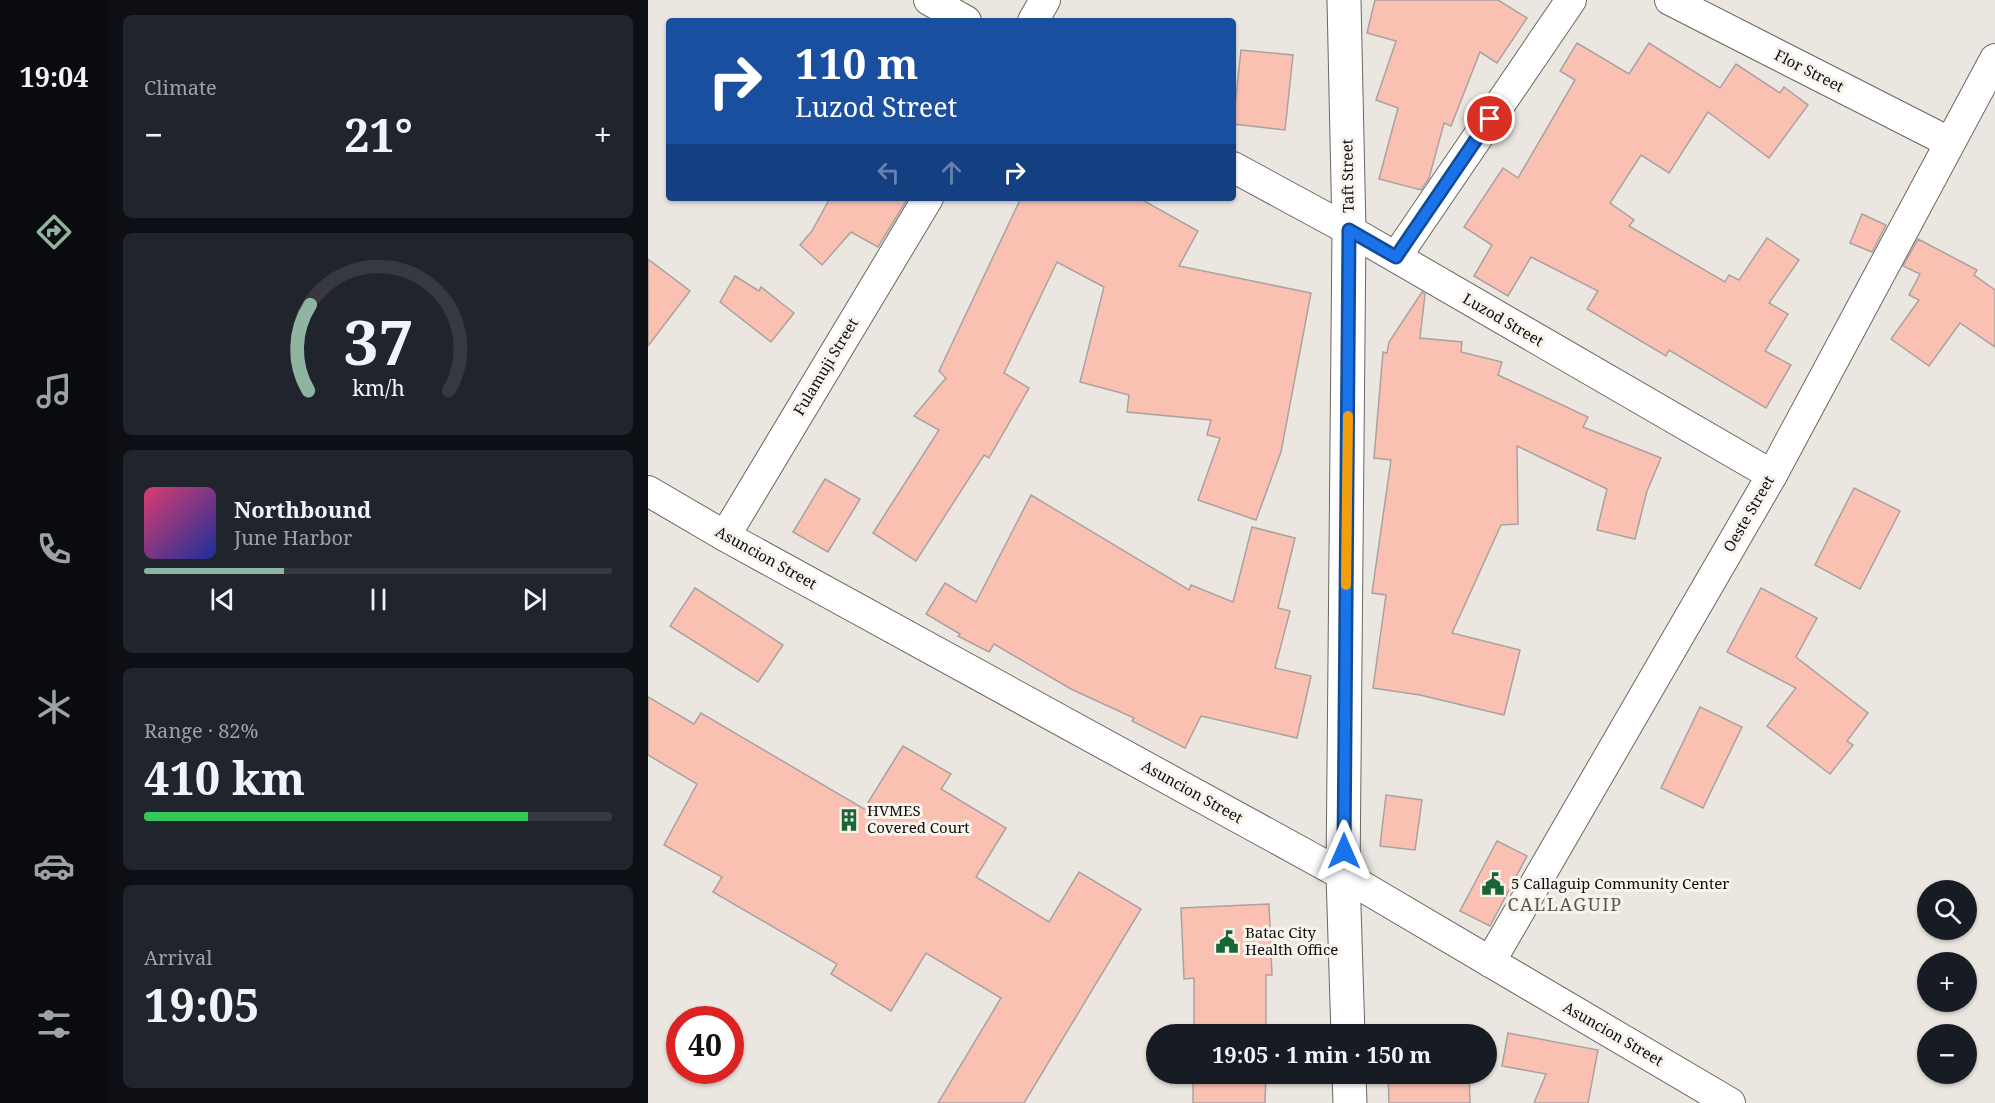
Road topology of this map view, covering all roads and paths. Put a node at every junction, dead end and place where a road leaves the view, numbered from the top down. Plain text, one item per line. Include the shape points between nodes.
1 (929, 0) edge
2 (1045, 0) edge
3 (1344, 0) edge
4 (1571, 0) edge
5 (1670, 0) edge
6 (961, 18) edge
7 (1035, 18) edge
8 (1995, 59) edge
9 (1949, 142) junction
10 (1236, 169) edge
11 (926, 201) edge
12 (1349, 230) junction
13 (1396, 257) junction
14 (1772, 475) junction
15 (648, 491) edge
16 (725, 536) junction
17 (1343, 875) junction
18 (1490, 962) junction
19 (1348, 1024) edge
20 (1349, 1084) edge
21 (1350, 1103) edge
22 (1730, 1103) edge

1 - 6 street
2 - 7 street
3 - 12 street, Taft Street
4 - 13 street
5 - 9 street, Flor Street
8 - 9 street, Oeste Street
9 - 14 street, Oeste Street
10 - 12 street, Luzod Street
11 - 16 street, Fulamuji Street
12 - 13 street, Luzod Street
12 - 17 street, Taft Street
13 - 14 street, Luzod Street
14 - 18 street, Oeste Street
15 - 16 street, Asuncion Street
16 - 17 street, Asuncion Street
17 - 18 street, Asuncion Street
17 - 19 street, Taft Street
18 - 22 street, Asuncion Street
20 - 21 street

